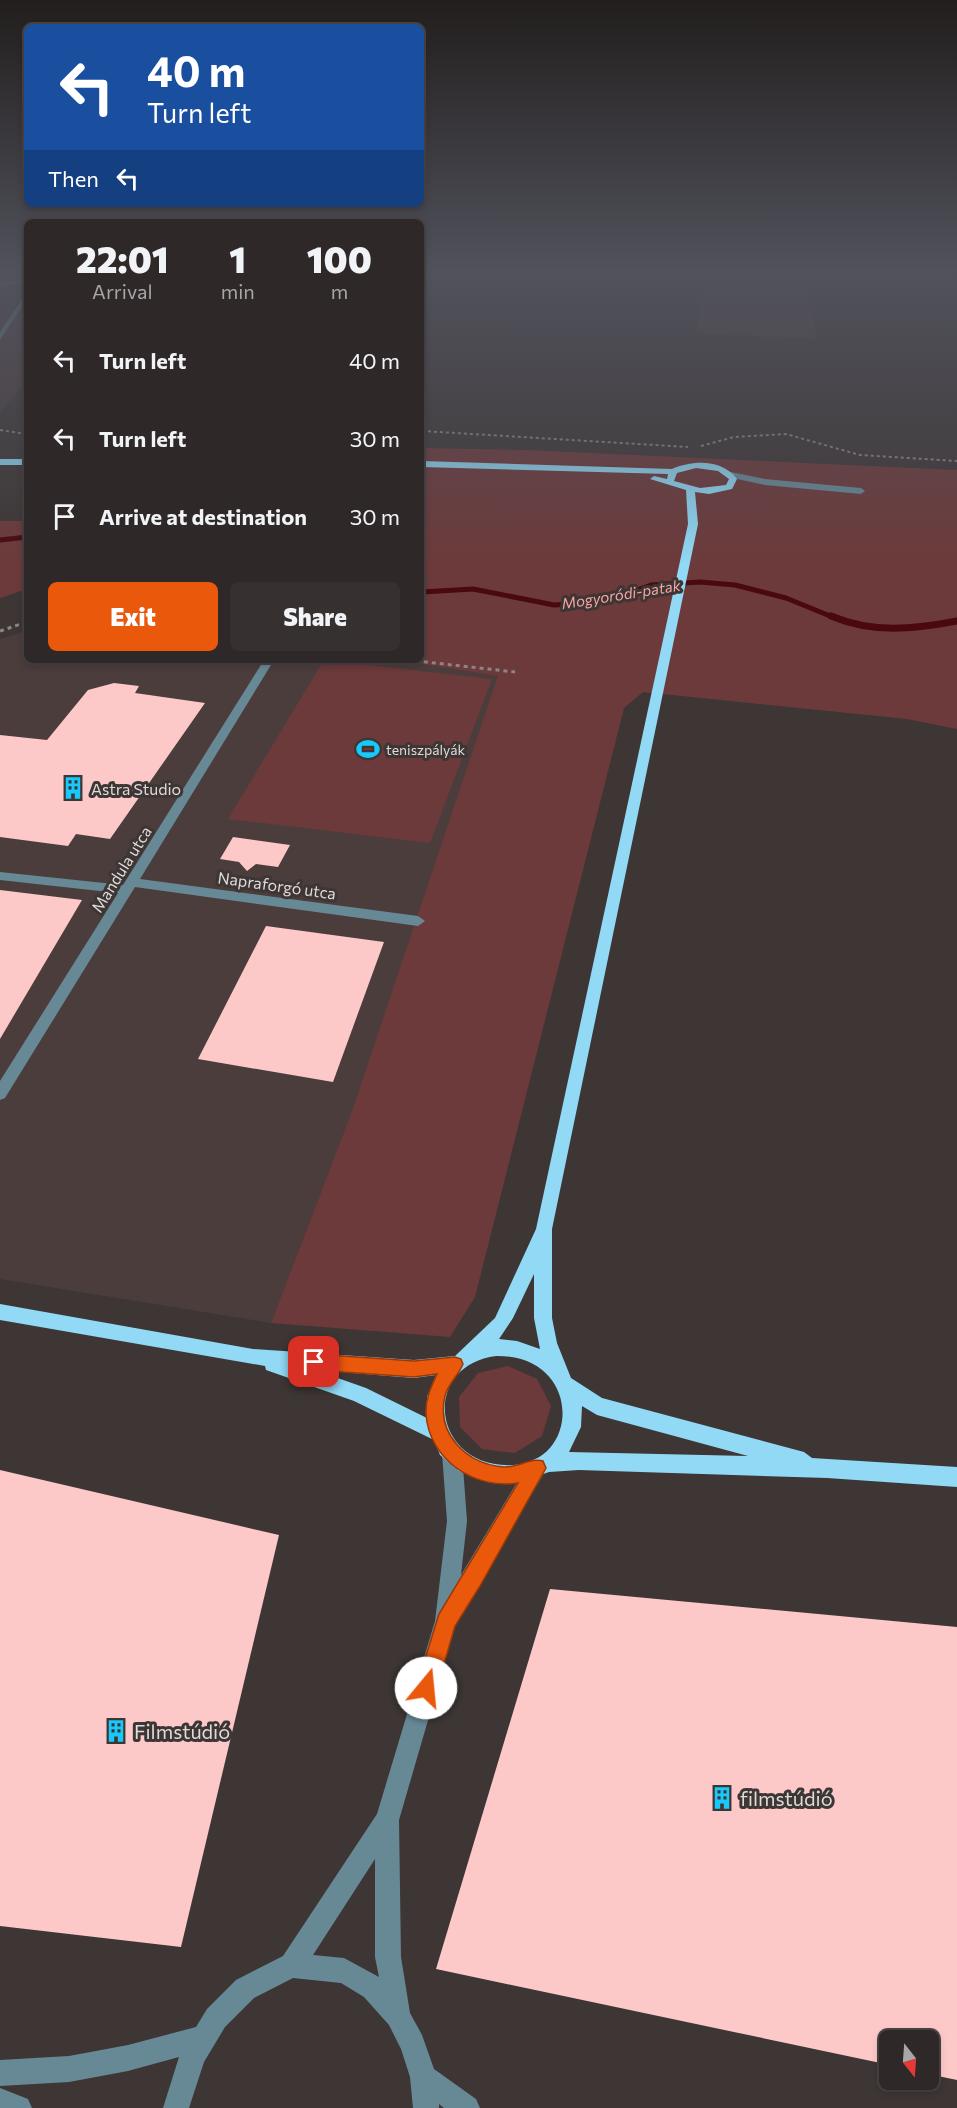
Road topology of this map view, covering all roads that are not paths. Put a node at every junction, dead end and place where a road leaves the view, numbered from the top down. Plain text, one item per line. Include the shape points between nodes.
1 (0, 462) edge
2 (24, 462) edge
3 (424, 464) edge
4 (592, 469) junction
5 (673, 472) junction
6 (731, 475) junction
7 (673, 482) junction
8 (729, 487) junction
9 (690, 490) junction
10 (712, 492) junction
11 (693, 524) junction
12 (267, 663) edge
13 (0, 876) edge
14 (130, 886) junction
15 (418, 921) dead end
16 (0, 1094) edge
17 (544, 1229) junction
18 (0, 1312) edge
19 (473, 1352) junction
20 (253, 1357) junction
21 (455, 1364) junction
22 (562, 1378) junction
23 (438, 1432) junction
24 (452, 1453) junction
25 (542, 1465) junction
26 (827, 1468) junction
27 (957, 1477) edge
28 (446, 1621) junction
29 (387, 1821) junction
30 (292, 1965) junction
31 (398, 2016) junction
32 (203, 2038) junction
33 (0, 2073) edge
34 (423, 2077) junction
35 (0, 2101) edge
36 (19, 2108) edge
37 (176, 2108) edge
38 (426, 2108) edge
39 (467, 2108) edge

1 - 2 main road
3 - 4 main road
4 - 5 main road
4 - 7 main road
5 - 6 main road via 697,465
5 - 7 main road
6 - 8 main road via 733,483
6 - 8 street via 860,493
7 - 9 main road
8 - 10 main road
9 - 10 main road
9 - 11 main road
10 - 11 main road
11 - 17 main road
12 - 14 street, Mandula utca
13 - 14 street, Napraforgó utca
14 - 15 street, Napraforgó utca
14 - 16 street, Mandula utca
17 - 19 main road via 500,1325
17 - 22 main road via 543,1327
18 - 20 main road
19 - 21 main road
19 - 22 main road via 509,1346 527,1350 544,1358
20 - 21 main road via 414,1369
20 - 23 main road via 360,1394
21 - 23 main road via 436,1396
22 - 25 main road via 573,1406 571,1427 562,1447
22 - 26 main road via 597,1406
23 - 24 main road
24 - 25 main road via 484,1473 506,1476 527,1473
24 - 28 street via 457,1521
25 - 26 main road via 579,1461
25 - 28 street
26 - 27 main road
28 - 29 street
29 - 30 street
29 - 31 street via 388,1956
30 - 31 street via 344,1971 373,1988
30 - 32 street via 245,1989 216,2018
31 - 34 street via 413,2044
32 - 33 street via 128,2058 69,2068
32 - 37 street
34 - 38 street
34 - 39 street
35 - 36 street

